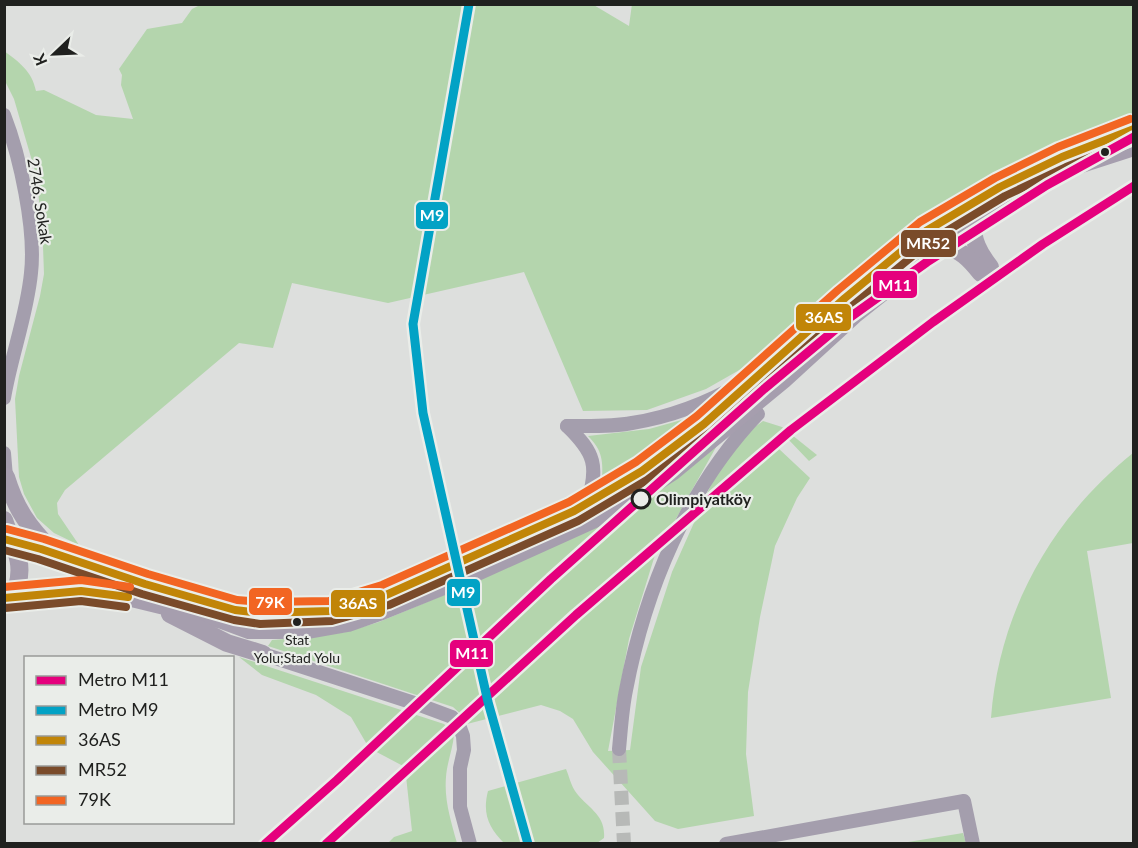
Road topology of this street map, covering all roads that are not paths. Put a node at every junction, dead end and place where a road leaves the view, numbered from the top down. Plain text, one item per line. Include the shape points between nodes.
1 (4, 115) edge
2 (1134, 129) edge
3 (1134, 147) edge
4 (972, 222) junction
5 (942, 244) junction
6 (770, 367) junction
7 (4, 398) edge
8 (758, 414) dead end
9 (4, 453) edge
10 (5, 483) edge
11 (588, 504) junction
12 (4, 520) edge
13 (8, 541) edge
14 (54, 553) junction
15 (4, 597) edge
16 (148, 602) junction
17 (202, 602) junction
18 (222, 620) junction
19 (264, 630) junction
20 (263, 654) junction
21 (619, 749) tunnel mouth
22 (470, 843) edge
23 (726, 843) edge
24 (973, 843) edge

1 - 7 street, 2746. Sokak via 26,201 32,271
2 - 6 main road via 1000,187 926,231
3 - 4 main road via 1066,169 1019,191
4 - 5 main road
4 - 5 main road via 973,240 985,270 959,250
5 - 19 main road via 672,472 610,512 466,577 348,624 308,630
6 - 11 main road via 651,465
6 - 11 street via 715,398 672,413 632,423 567,426 589,451 595,482
8 - 21 street via 709,475 656,579 625,692
9 - 10 street
10 - 14 main road via 18,509
11 - 17 main road via 386,595 331,611 261,613
12 - 13 main road
13 - 14 main road
13 - 15 main road via 19,554 20,577 17,587
14 - 17 main road
15 - 16 main road via 76,590 107,592
16 - 18 main road
16 - 20 main road via 227,643
17 - 18 main road
18 - 19 main road via 249,630
18 - 20 main road
19 - 20 main road via 258,646
20 - 22 street via 453,717 463,736 460,807
23 - 24 street via 964,801

